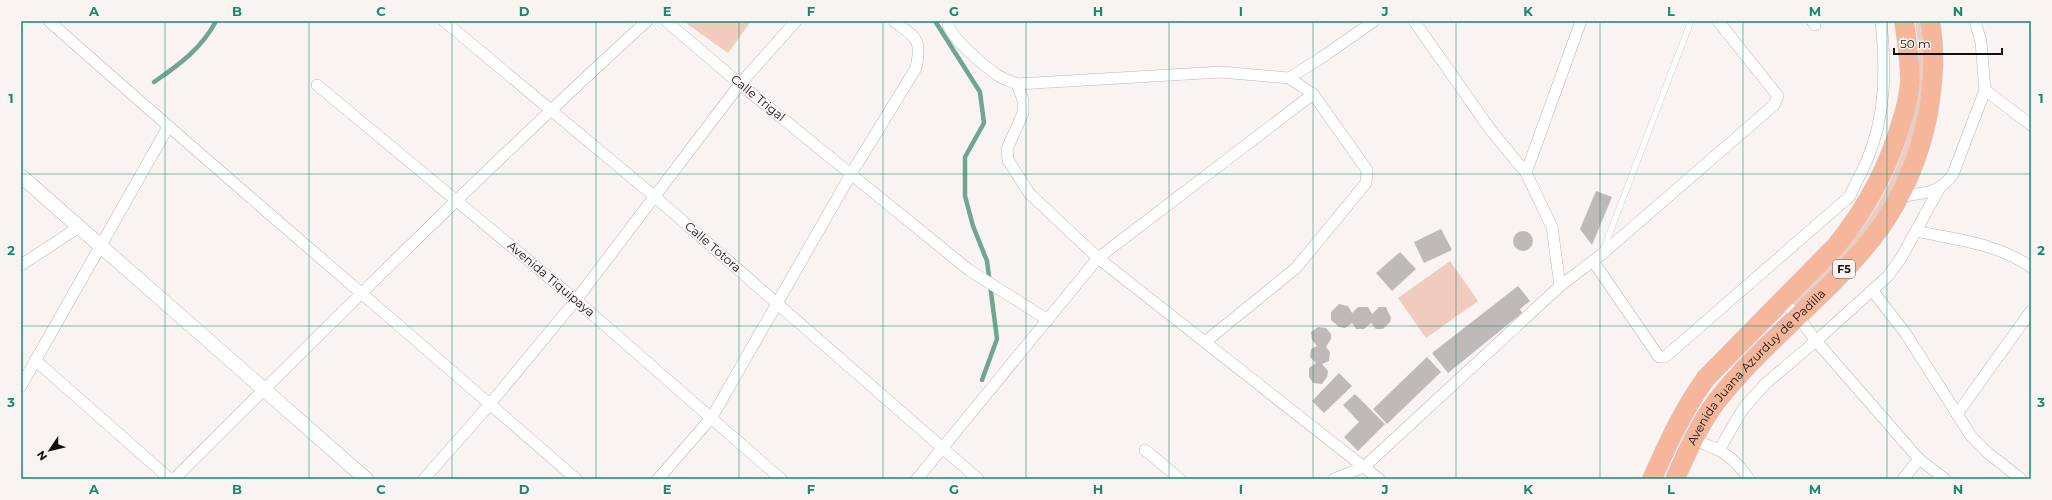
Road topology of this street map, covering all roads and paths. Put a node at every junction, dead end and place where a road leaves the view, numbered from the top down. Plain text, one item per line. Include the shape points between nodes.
1 (49, 21) edge
2 (444, 21) edge
3 (647, 21) edge
4 (666, 21) edge
5 (796, 21) edge
6 (894, 21) edge
7 (948, 21) edge
8 (1374, 21) edge
9 (1414, 21) edge
10 (1581, 21) edge
11 (1691, 21) edge
12 (1718, 21) edge
13 (1880, 21) edge
14 (1904, 21) edge
15 (1930, 21) edge
16 (1975, 21) edge
17 (1289, 78) junction
18 (740, 84) junction
19 (1017, 84) junction
20 (317, 85) dead end
21 (1985, 90) junction
22 (1312, 94) junction
23 (550, 110) junction
24 (2031, 124) edge
25 (168, 127) junction
26 (1526, 173) junction
27 (851, 174) junction
28 (21, 176) edge
29 (1939, 189) junction
30 (654, 196) junction
31 (1899, 197) junction
32 (457, 199) junction
33 (79, 227) junction
34 (1916, 231) junction
35 (99, 247) junction
36 (1098, 258) junction
37 (1598, 258) junction
38 (21, 265) edge
39 (2031, 267) edge
40 (1560, 286) junction
41 (1872, 290) junction
42 (362, 293) junction
43 (576, 300) junction
44 (1782, 301) junction
45 (778, 303) junction
46 (2031, 311) edge
47 (1797, 315) junction
48 (1048, 320) junction
49 (1816, 341) junction
50 (1206, 342) junction
51 (35, 360) junction
52 (21, 386) edge
53 (264, 390) junction
54 (490, 404) junction
55 (1957, 414) junction
56 (712, 417) junction
57 (1672, 432) junction
58 (1693, 440) junction
59 (942, 449) junction
60 (1145, 450) dead end
61 (1719, 450) junction
62 (1919, 459) junction
63 (1364, 467) junction
64 (170, 479) edge
65 (174, 479) edge
66 (366, 479) edge
67 (424, 479) edge
68 (576, 479) edge
69 (658, 479) edge
70 (781, 479) edge
71 (917, 479) edge
72 (978, 479) edge
73 (1180, 479) edge
74 (1334, 479) edge
75 (1379, 479) edge
76 (1652, 479) edge
77 (1675, 479) edge
78 (1749, 479) edge
79 (1903, 479) edge
80 (1945, 479) edge
81 (2021, 479) edge

1 - 25 street
2 - 23 street, Calle Totora
3 - 23 street
4 - 18 street, Calle Trigal
5 - 18 street
6 - 27 street via 915,38 920,49 916,68
7 - 19 street via 947,24 955,38 998,76
8 - 17 street
9 - 26 street via 1490,129
10 - 26 street
11 - 37 lane
12 - 37 street via 1778,96 1774,105
13 - 37 street via 1885,60 1882,108 1868,159 1850,196 1665,357 1659,357
14 - 44 highway, Avenida Juana Azurduy de Padilla / F5 via 1910,83 1906,107 1888,162 1854,224
15 - 31 highway, Avenida Juana Azurduy de Padilla / F5 via 1934,62 1932,90 1915,162
16 - 21 street via 1981,42
17 - 19 street via 1221,72
17 - 22 street
18 - 27 street, Calle Trigal
18 - 30 street
19 - 36 street via 1024,100 1023,113 1007,149 1008,160 1029,193
20 - 32 street, Avenida Tiquipaya
21 - 24 street
21 - 29 street via 1953,174
22 - 36 street
22 - 50 street via 1367,170 1366,183 1296,268
23 - 30 street, Calle Totora
23 - 32 street
25 - 35 street
25 - 42 street
26 - 40 street via 1552,227
27 - 45 street
27 - 48 street, Calle Trigal via 969,270
28 - 33 street
29 - 31 street
29 - 34 street
30 - 43 street
30 - 45 street, Calle Totora
31 - 47 highway, Avenida Juana Azurduy de Padilla / F5 via 1880,228 1853,260
32 - 42 street
32 - 43 street, Avenida Tiquipaya
33 - 35 street
33 - 38 street
34 - 39 street via 1976,242 2016,257
34 - 41 street via 1888,276
35 - 51 street
35 - 53 street
36 - 48 street
36 - 50 street
37 - 40 street
40 - 63 street
41 - 49 street
41 - 55 street via 1906,334
42 - 53 street
42 - 54 street
43 - 54 street
43 - 56 street, Avenida Tiquipaya
44 - 47 street
44 - 57 highway, Avenida Juana Azurduy de Padilla / F5 via 1706,378
45 - 56 street
45 - 59 street, Calle Totora
46 - 55 street
47 - 49 street
47 - 58 highway, Avenida Juana Azurduy de Padilla / F5 via 1717,401
48 - 59 street
49 - 61 street via 1765,384 1743,409
49 - 62 street
50 - 63 street
51 - 52 street
51 - 64 street
53 - 65 street
53 - 66 street
54 - 67 street
54 - 68 street
55 - 81 street via 1971,436
56 - 69 street
56 - 70 street, Avenida Tiquipaya
57 - 58 street
57 - 76 highway, Avenida Juana Azurduy de Padilla / F5
58 - 61 street
58 - 77 highway, Avenida Juana Azurduy de Padilla / F5
59 - 71 street
59 - 72 street, Calle Totora
60 - 73 street
61 - 78 street via 1739,464
62 - 79 street
62 - 80 street
63 - 74 street
63 - 75 street

